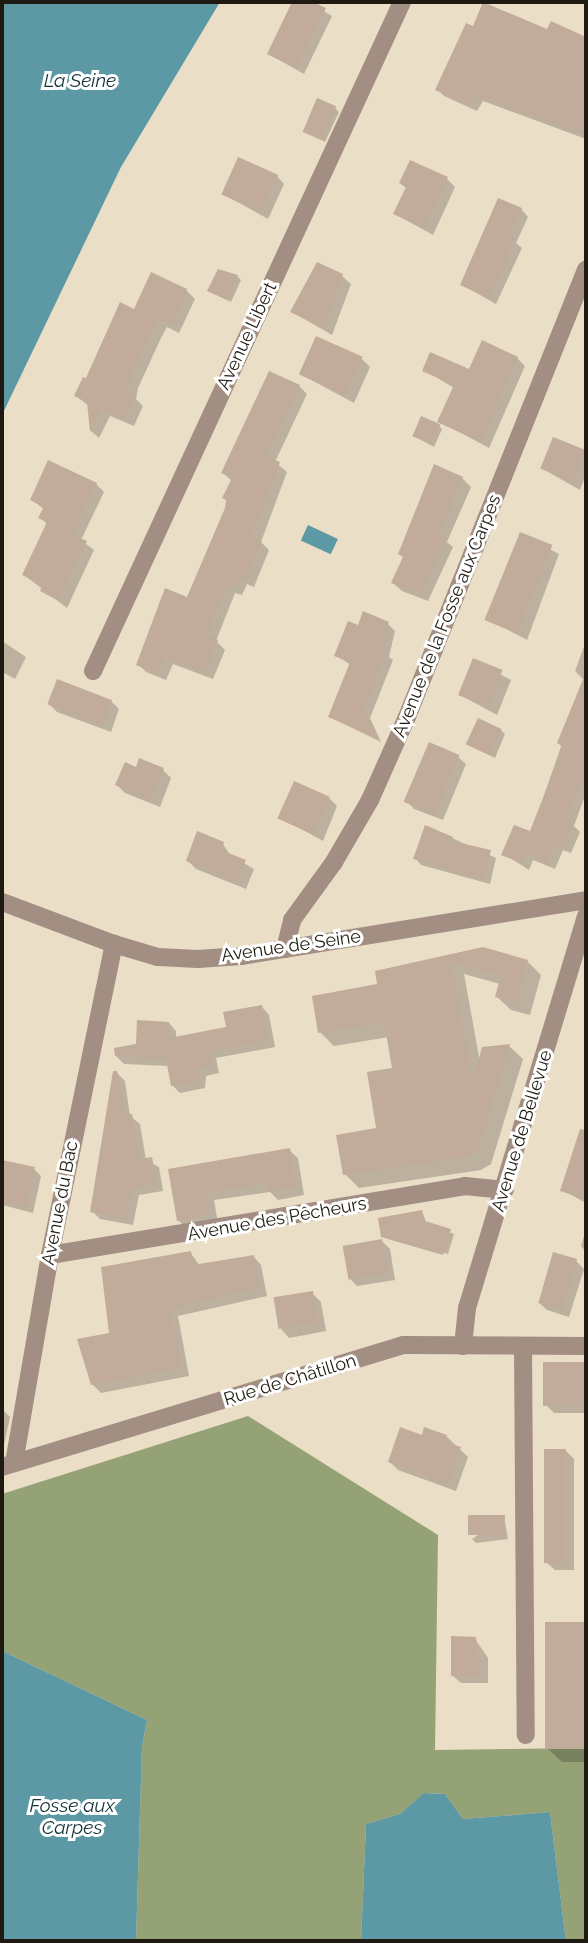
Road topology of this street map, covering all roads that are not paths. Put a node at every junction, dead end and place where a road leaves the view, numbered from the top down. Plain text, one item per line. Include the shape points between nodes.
1 (402, 2) edge
2 (586, 270) edge
3 (93, 671) dead end
4 (586, 900) edge
5 (2, 902) edge
6 (586, 916) edge
7 (114, 944) junction
8 (285, 949) junction
9 (505, 1190) junction
10 (50, 1255) junction
11 (463, 1346) junction
12 (523, 1346) junction
13 (586, 1346) edge
14 (8, 1465) edge
15 (526, 1735) dead end

1 - 3 street, Avenue Libert
2 - 8 street, Avenue de la Fosse aux Carpes via 402,729 370,800 334,862 292,920
4 - 8 street, Avenue de Seine
5 - 7 street, Avenue de Seine
6 - 9 street, Avenue de Bellevue
7 - 8 street, Avenue de Seine via 158,957 198,959
7 - 10 street, Avenue du Bac
9 - 10 street, Avenue des Pêcheurs via 465,1186
9 - 11 street, Avenue de Bellevue via 467,1308
10 - 14 street, Avenue du Bac
11 - 12 street, Rue de Châtillon
11 - 14 street, Rue de Châtillon via 403,1345
12 - 13 street, Rue de Châtillon
12 - 15 street

